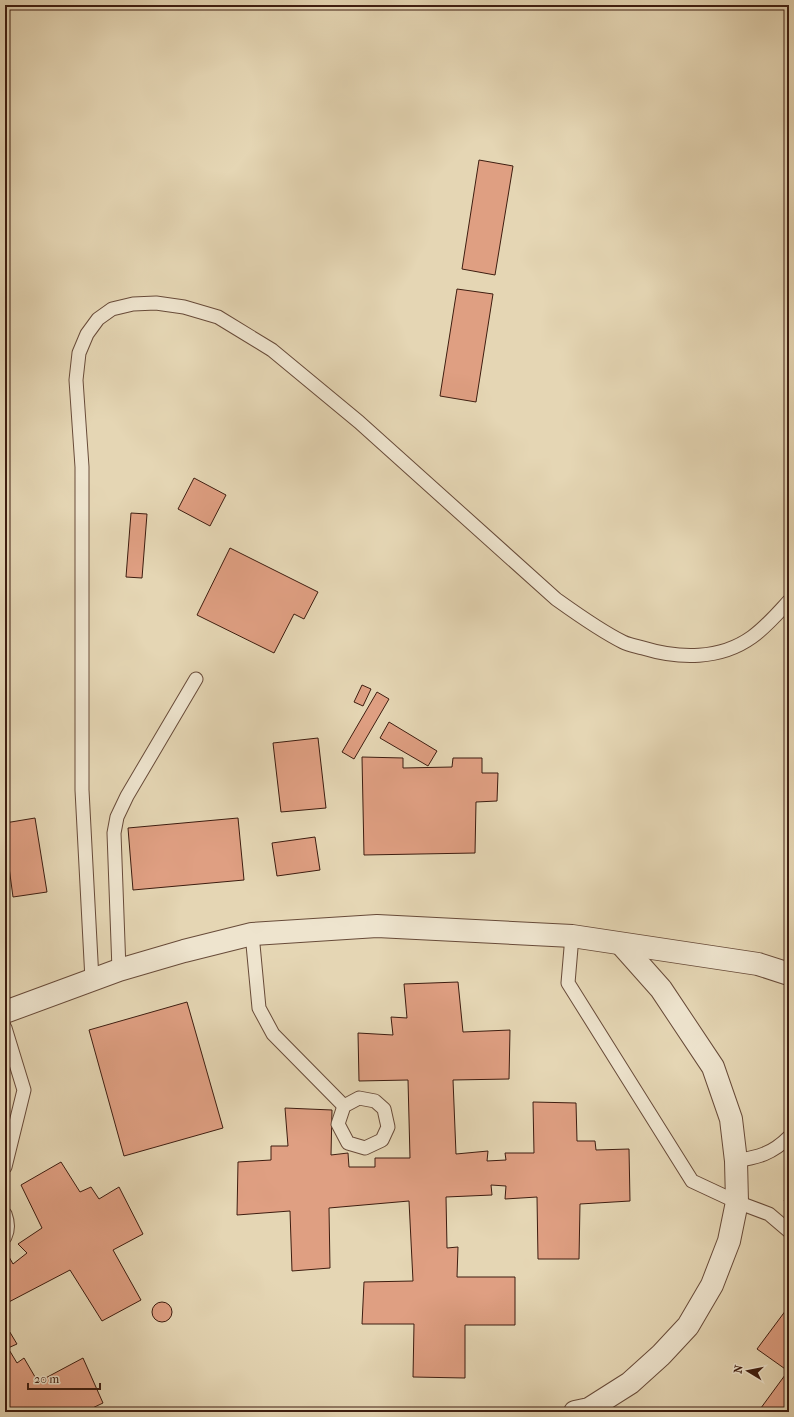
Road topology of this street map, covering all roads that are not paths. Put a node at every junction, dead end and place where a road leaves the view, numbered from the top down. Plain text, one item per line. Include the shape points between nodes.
1 (789, 601) edge
2 (196, 679) dead end
3 (252, 934) junction
4 (572, 936) junction
5 (621, 944) junction
6 (120, 970) junction
7 (789, 974) edge
8 (92, 980) junction
9 (5, 1012) edge
10 (5, 1028) edge
11 (344, 1106) dead end
12 (789, 1137) edge
13 (736, 1161) junction
14 (5, 1167) edge
15 (737, 1202) junction
16 (5, 1214) edge
17 (789, 1231) edge
18 (5, 1237) edge
19 (584, 1411) edge

1 - 8 lane via 751,638 728,650 680,656 624,642 589,623 556,599 359,422 272,350 218,317 184,307 156,303 133,304 112,309 98,319 87,334 79,353 76,380 82,467 82,790
2 - 6 lane via 117,817 114,833
3 - 4 street via 377,926
3 - 6 street
3 - 11 lane via 259,1008 273,1034
4 - 5 street
4 - 15 lane via 568,983 692,1181
5 - 7 street via 758,964
5 - 13 street via 661,989 713,1067 731,1119
6 - 8 street
8 - 9 street
10 - 14 lane via 24,1090
12 - 13 lane via 773,1151 759,1157
13 - 15 street
15 - 17 lane via 768,1214
15 - 19 street via 728,1241 712,1285 688,1326 661,1356 630,1383
16 - 18 lane via 8,1230

